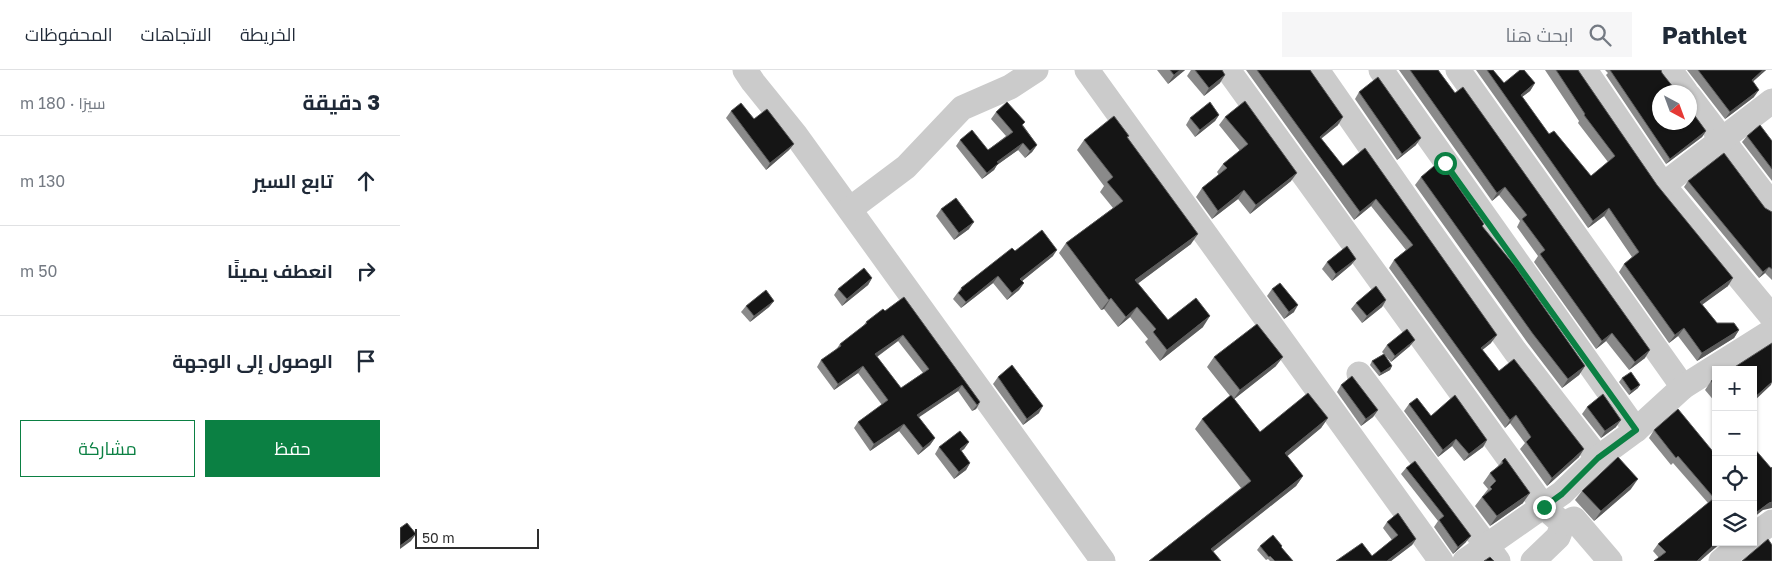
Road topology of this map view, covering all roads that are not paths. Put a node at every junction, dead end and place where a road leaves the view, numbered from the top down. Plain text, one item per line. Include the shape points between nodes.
1 (746, 70) edge
2 (1036, 70) edge
3 (1087, 70) edge
4 (1228, 70) edge
5 (1317, 70) edge
6 (1381, 70) edge
7 (1458, 70) edge
8 (1586, 70) edge
9 (1670, 70) edge
10 (1681, 85) edge
11 (1772, 101) edge
12 (1697, 107) edge
13 (1722, 141) junction
14 (1663, 185) junction
15 (1772, 205) edge
16 (850, 209) junction
17 (1772, 317) edge
18 (1772, 331) edge
19 (1359, 374) dead end
20 (1683, 387) junction
21 (1636, 430) junction
22 (1598, 458) junction
23 (1544, 507) junction
24 (1772, 522) edge
25 (1563, 524) junction
26 (1757, 533) edge
27 (1740, 546) edge
28 (1491, 553) edge
29 (1541, 558) edge
30 (1103, 561) edge
31 (1441, 561) edge
32 (1465, 561) edge
33 (1610, 561) edge
34 (1721, 561) edge

1 - 16 street
2 - 16 street via 1010,87 962,108 906,167
3 - 31 street
4 - 23 street
5 - 22 street via 1516,351
6 - 21 street
7 - 20 street
8 - 14 street
9 - 10 street
11 - 13 street
12 - 13 street
13 - 14 street
13 - 15 street
14 - 17 street
16 - 30 street
18 - 20 street
19 - 28 street
20 - 21 street
21 - 22 street
22 - 23 street
23 - 25 street
23 - 28 street
24 - 26 street
25 - 29 street via 1558,537
25 - 33 street via 1574,520
27 - 34 street
28 - 32 street

